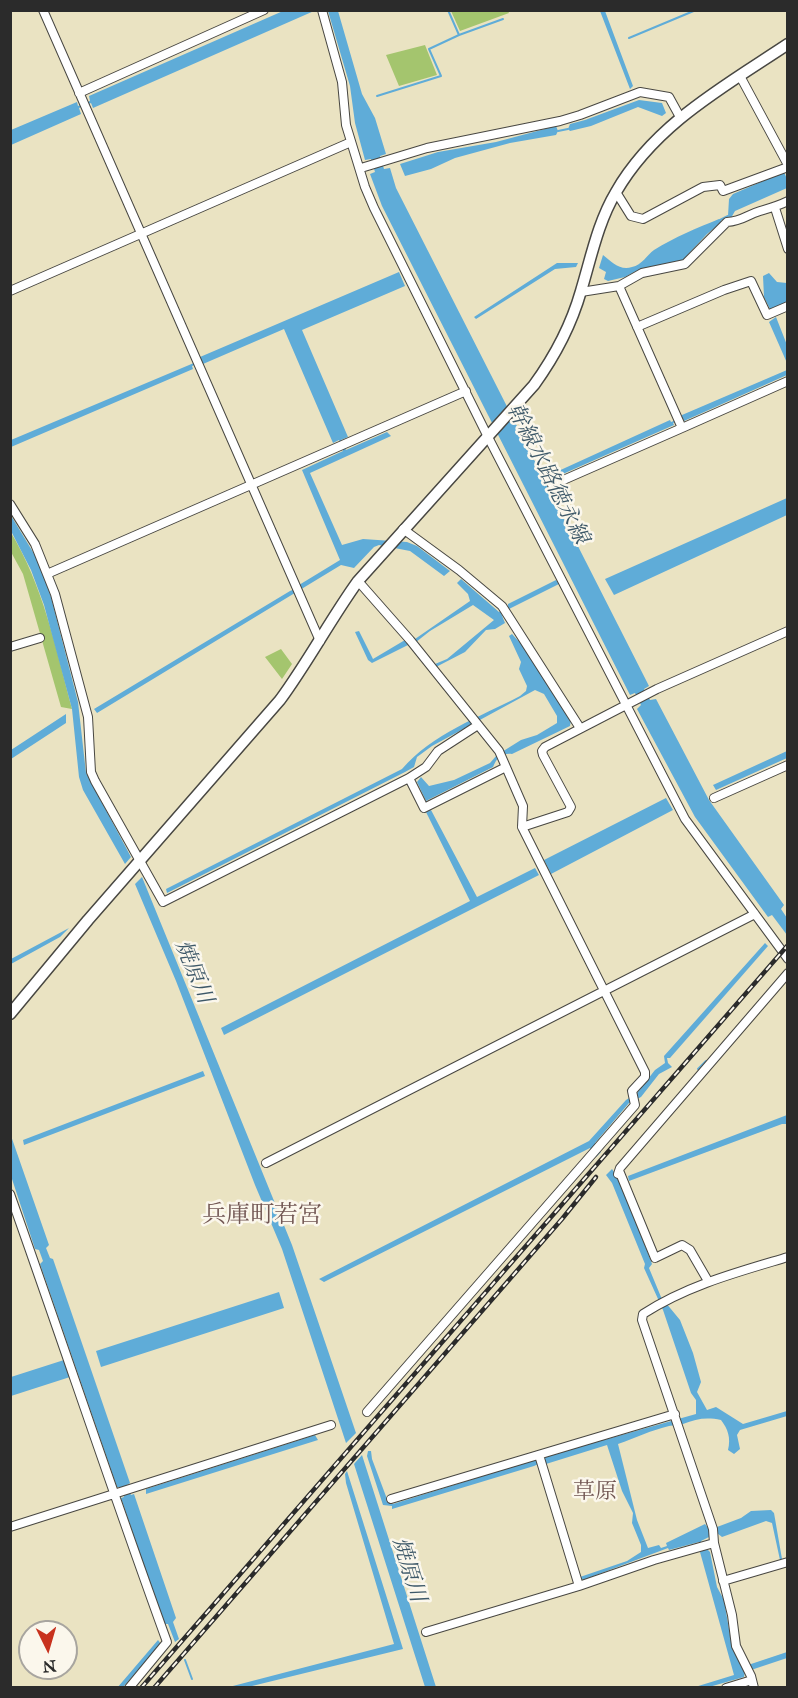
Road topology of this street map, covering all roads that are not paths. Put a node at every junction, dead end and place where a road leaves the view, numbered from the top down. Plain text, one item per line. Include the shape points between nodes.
1 (44, 10) edge
2 (264, 10) edge
3 (322, 10) edge
4 (788, 44) edge
5 (740, 76) junction
6 (83, 101) junction
7 (680, 117) junction
8 (351, 142) junction
9 (788, 166) edge
10 (361, 168) junction
11 (616, 192) junction
12 (788, 201) edge
13 (775, 208) junction
14 (140, 235) junction
15 (788, 249) edge
16 (619, 286) junction
17 (10, 291) edge
18 (581, 292) junction
19 (788, 306) edge
20 (637, 327) junction
21 (788, 381) edge
22 (466, 392) junction
23 (681, 427) junction
24 (490, 435) junction
25 (552, 485) dead end
26 (251, 486) junction
27 (10, 504) edge
28 (403, 529) junction
29 (47, 574) junction
30 (358, 581) junction
31 (788, 631) edge
32 (40, 638) dead end
33 (320, 641) junction
34 (10, 647) edge
35 (626, 705) junction
36 (478, 725) junction
37 (580, 728) junction
38 (788, 765) edge
39 (506, 767) junction
40 (409, 778) junction
41 (714, 798) dead end
42 (522, 827) junction
43 (141, 861) junction
44 (755, 914) junction
45 (788, 959) edge
46 (788, 973) edge
47 (605, 991) junction
48 (10, 1014) edge
49 (266, 1163) dead end
50 (10, 1194) edge
51 (788, 1257) edge
52 (708, 1281) junction
53 (367, 1412) dead end
54 (675, 1414) junction
55 (331, 1425) dead end
56 (539, 1455) junction
57 (117, 1494) junction
58 (391, 1499) dead end
59 (10, 1527) edge
60 (709, 1540) junction
61 (788, 1562) edge
62 (723, 1581) junction
63 (579, 1586) junction
64 (426, 1632) dead end
65 (753, 1684) edge
66 (129, 1688) edge
67 (726, 1688) edge

1 - 6 street
2 - 6 street
3 - 8 street via 342,82
4 - 5 street
5 - 7 street
5 - 9 street
6 - 14 street
7 - 10 street via 669,98 640,92 560,121 427,148
7 - 11 street via 644,153
8 - 10 street
8 - 14 street
9 - 11 street via 723,191 720,185 703,187 643,219 632,216
10 - 22 street via 374,208
11 - 18 street via 599,230
12 - 13 street
13 - 15 street
13 - 16 street via 727,222 685,264 642,273
14 - 17 street
14 - 26 street
16 - 18 street
16 - 20 street
18 - 24 street via 551,361
19 - 20 street via 767,315 751,281
20 - 23 street
21 - 23 street
22 - 24 street
22 - 26 street
23 - 25 street
24 - 28 street
24 - 35 street
26 - 29 street
26 - 33 street
27 - 29 street via 35,544
28 - 30 street
28 - 37 street via 504,609
29 - 43 street via 88,717 91,772
30 - 33 street
30 - 36 street
31 - 35 street
32 - 34 street
33 - 43 street via 280,700
35 - 37 street
35 - 44 street via 685,819
36 - 39 street via 501,754
36 - 40 street via 438,751 426,767
37 - 42 street via 542,751 571,807 568,812
38 - 41 street
39 - 40 street via 424,808
39 - 42 street via 523,806
40 - 43 street via 163,902
42 - 47 street
43 - 48 street
44 - 45 street
44 - 47 street
46 - 52 street via 620,1168 619,1174 655,1258 682,1245 690,1250
47 - 49 street
47 - 53 street via 645,1072 632,1091 635,1105
50 - 57 street
51 - 52 street
52 - 54 street via 643,1314
54 - 56 street
54 - 60 street
55 - 57 street
56 - 58 street
56 - 63 street
57 - 59 street
57 - 66 street via 167,1642
60 - 62 street
60 - 63 street
61 - 62 street
62 - 65 street via 736,1646
63 - 64 street
65 - 67 street

